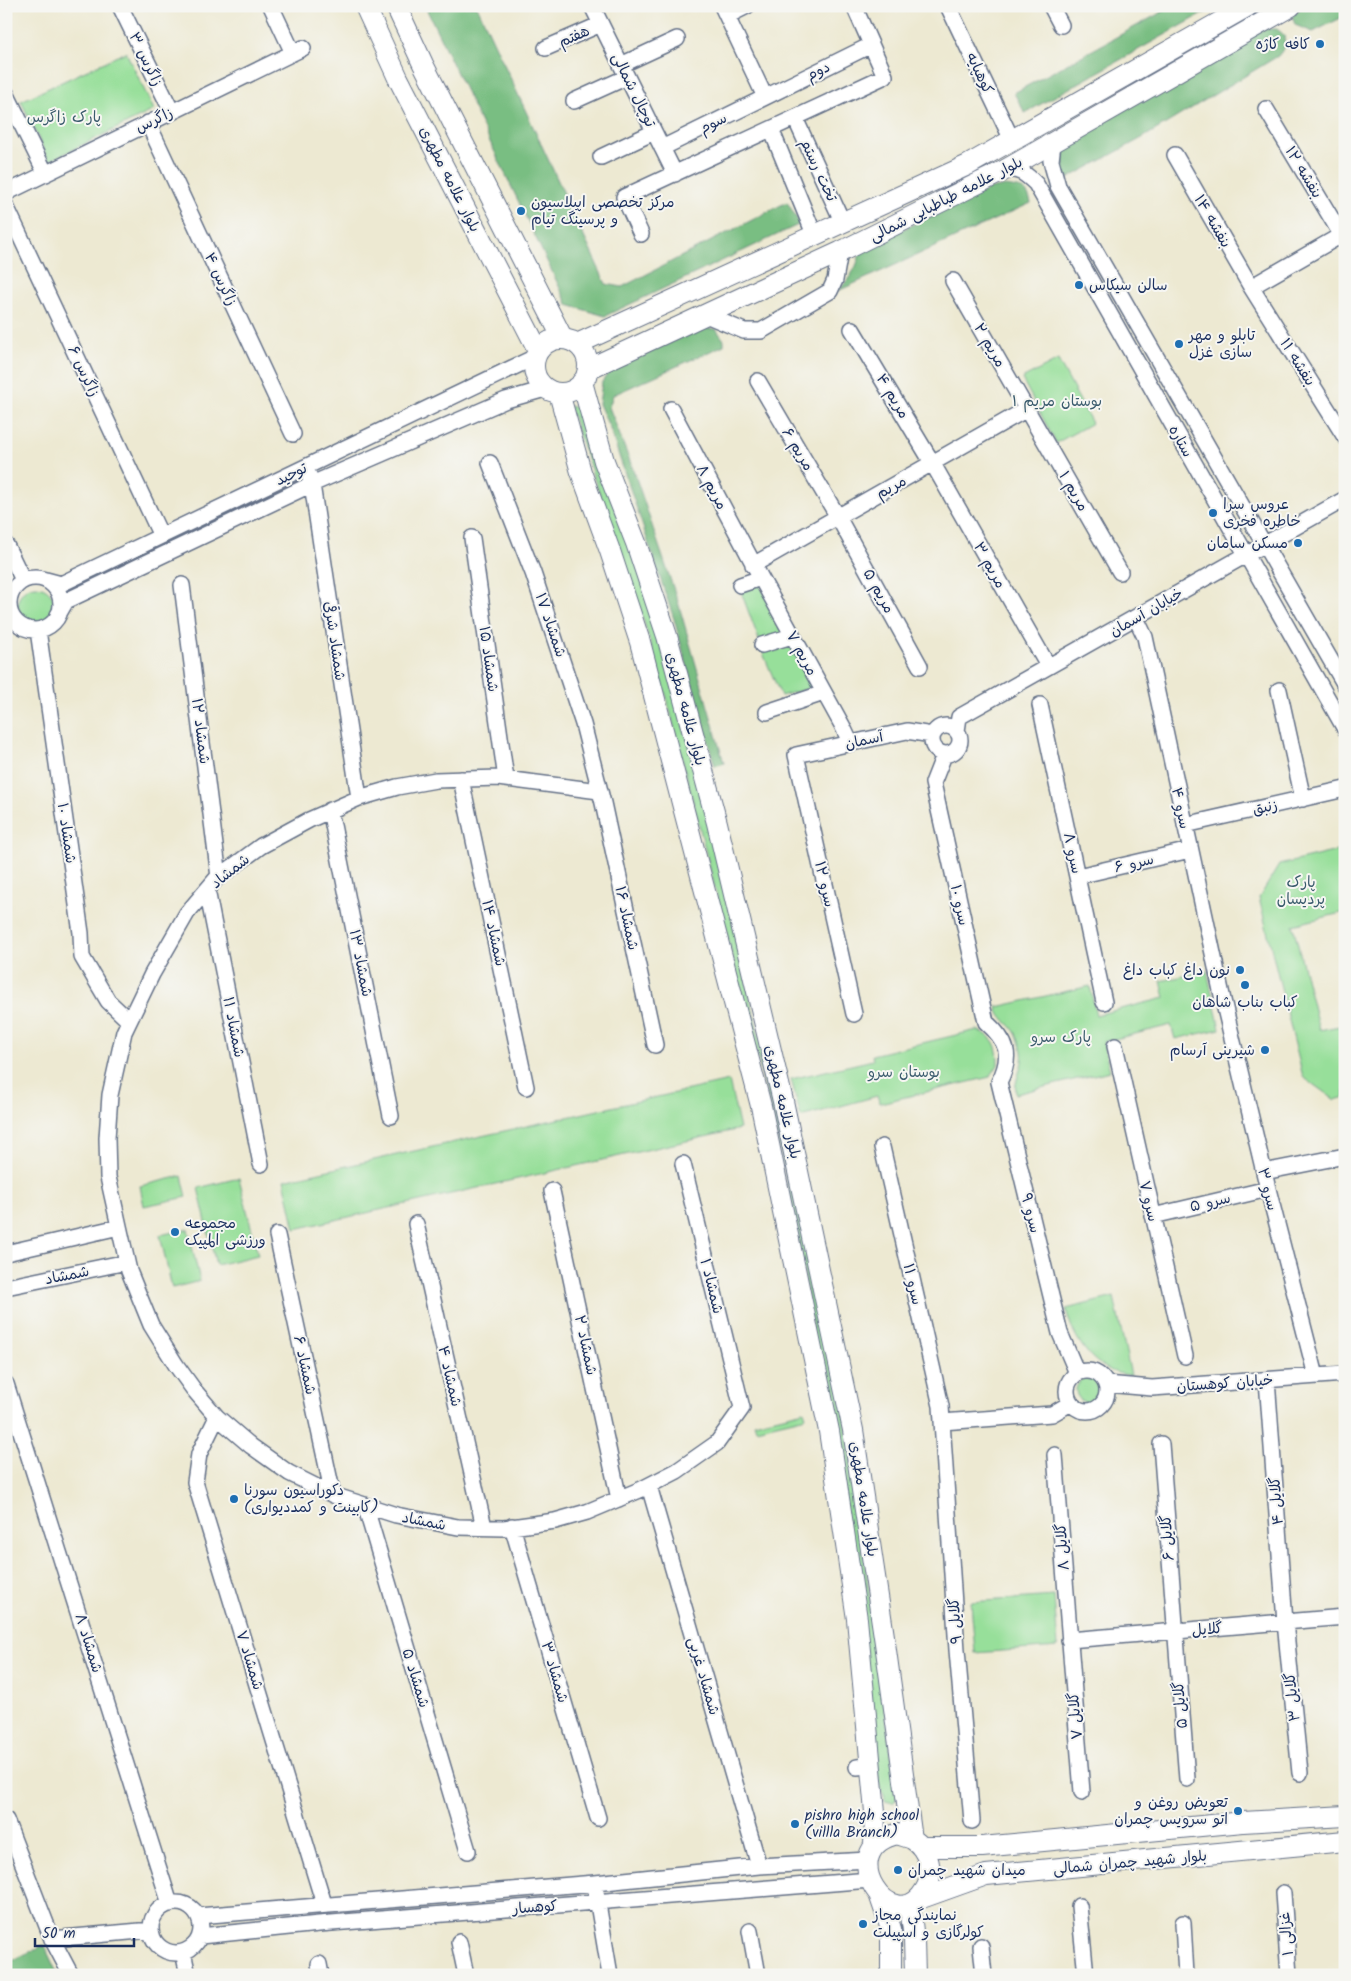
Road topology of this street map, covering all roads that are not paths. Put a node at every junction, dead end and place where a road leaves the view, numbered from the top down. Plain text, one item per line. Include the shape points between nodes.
1 (120, 6) edge
2 (272, 6) edge
3 (365, 6) edge
4 (396, 6) edge
5 (592, 6) edge
6 (747, 6) edge
7 (854, 6) edge
8 (948, 6) edge
9 (1051, 6) edge
10 (1292, 6) edge
11 (1240, 8) edge
12 (725, 11) edge
13 (1259, 14) edge
14 (601, 24) junction
15 (1062, 25) dead end
16 (677, 39) dead end
17 (871, 45) junction
18 (546, 48) dead end
19 (624, 71) junction
20 (6, 93) edge
21 (765, 98) junction
22 (574, 101) dead end
23 (1266, 109) dead end
24 (172, 112) junction
25 (795, 118) junction
26 (148, 123) junction
27 (772, 129) junction
28 (654, 132) junction
29 (1061, 138) junction
30 (1012, 140) junction
31 (662, 148) junction
32 (1174, 155) dead end
33 (601, 157) dead end
34 (1005, 170) junction
35 (46, 174) junction
36 (675, 174) junction
37 (1058, 186) junction
38 (6, 194) edge
39 (1042, 194) junction
40 (6, 206) edge
41 (843, 222) junction
42 (641, 234) dead end
43 (814, 234) junction
44 (1344, 236) edge
45 (840, 252) junction
46 (953, 281) dead end
47 (1251, 287) junction
48 (706, 315) junction
49 (852, 329) dead end
50 (570, 341) junction
51 (536, 354) junction
52 (585, 376) junction
53 (758, 381) dead end
54 (552, 391) junction
55 (671, 409) dead end
56 (1027, 409) junction
57 (293, 434) dead end
58 (1345, 437) edge
59 (490, 463) dead end
60 (933, 464) junction
61 (306, 467) junction
62 (312, 484) junction
63 (1345, 499) edge
64 (838, 517) junction
65 (161, 536) junction
66 (472, 538) dead end
67 (1264, 544) junction
68 (6, 545) edge
69 (1246, 554) junction
70 (753, 565) junction
71 (1120, 572) dead end
72 (761, 578) junction
73 (23, 580) junction
74 (46, 580) junction
75 (182, 585) dead end
76 (740, 585) dead end
77 (58, 615) junction
78 (9, 618) edge
79 (1136, 618) junction
80 (38, 630) junction
81 (792, 636) junction
82 (762, 645) dead end
83 (920, 666) dead end
84 (1048, 666) junction
85 (1345, 685) edge
86 (1279, 690) dead end
87 (824, 693) junction
88 (1040, 705) dead end
89 (767, 712) dead end
90 (1345, 729) edge
91 (957, 731) junction
92 (932, 735) junction
93 (850, 742) junction
94 (796, 755) joint
95 (944, 755) junction
96 (462, 779) junction
97 (506, 779) junction
98 (1345, 789) edge
99 (599, 791) junction
100 (358, 798) junction
101 (1302, 799) junction
102 (330, 810) junction
103 (1185, 825) junction
104 (1190, 850) junction
105 (1078, 876) junction
106 (219, 877) junction
107 (207, 890) junction
108 (1223, 1000) joint
109 (1104, 1002) dead end
110 (854, 1014) dead end
111 (129, 1021) junction
112 (655, 1045) dead end
113 (1115, 1046) dead end
114 (1006, 1050) joint
115 (526, 1087) dead end
116 (391, 1116) dead end
117 (882, 1147) dead end
118 (1345, 1156) edge
119 (261, 1164) dead end
120 (683, 1164) dead end
121 (1264, 1172) junction
122 (1268, 1189) junction
123 (552, 1190) dead end
124 (1153, 1216) junction
125 (416, 1224) dead end
126 (119, 1227) junction
127 (277, 1235) dead end
128 (6, 1253) edge
129 (127, 1262) junction
130 (6, 1287) edge
131 (1185, 1356) dead end
132 (1077, 1373) junction
133 (1345, 1374) edge
134 (1316, 1376) junction
135 (1267, 1380) junction
136 (6, 1384) edge
137 (1106, 1384) junction
138 (1071, 1404) junction
139 (742, 1408) joint
140 (217, 1416) junction
141 (942, 1422) junction
142 (1160, 1444) dead end
143 (1055, 1455) dead end
144 (649, 1486) junction
145 (333, 1495) junction
146 (619, 1499) junction
147 (365, 1505) junction
148 (512, 1526) junction
149 (484, 1527) junction
150 (1345, 1617) edge
151 (1285, 1622) junction
152 (1174, 1632) junction
153 (1069, 1640) junction
154 (1300, 1773) dead end
155 (1187, 1779) dead end
156 (1082, 1792) dead end
157 (1345, 1816) edge
158 (598, 1818) dead end
159 (6, 1820) edge
160 (972, 1821) dead end
161 (1345, 1841) edge
162 (916, 1843) junction
163 (982, 1847) junction
164 (468, 1851) dead end
165 (871, 1853) junction
166 (759, 1866) junction
167 (986, 1876) junction
168 (595, 1883) junction
169 (875, 1888) junction
170 (1283, 1893) dead end
171 (597, 1902) junction
172 (914, 1902) junction
173 (170, 1904) junction
174 (324, 1904) junction
175 (1079, 1906) dead end
176 (198, 1916) junction
177 (1183, 1923) dead end
178 (151, 1930) junction
179 (750, 1931) dead end
180 (200, 1936) junction
181 (52, 1938) junction
182 (459, 1942) dead end
183 (981, 1946) dead end
184 (183, 1952) junction
185 (71, 1975) edge
186 (188, 1975) edge
187 (466, 1975) edge
188 (610, 1975) edge
189 (758, 1975) edge
190 (891, 1975) edge
191 (915, 1975) edge
192 (984, 1975) edge
193 (1086, 1975) edge
194 (1186, 1975) edge
195 (1289, 1975) edge

1 - 24 street, زاگرس ۳
2 - 24 street, زاگرس via 298,50
3 - 51 main road, بلوار علامه مطهری
4 - 50 main road, بلوار علامه مطهری via 423,64
5 - 14 street, توچال شمالی
6 - 12 street
7 - 17 street
8 - 30 street, کوهپایه
9 - 15 street
10 - 13 main road, بلوار علامه طباطبایی شمالی
11 - 13 street
11 - 30 main road, بلوار علامه طباطبایی شمالی
12 - 21 street
13 - 29 main road, بلوار علامه طباطبایی شمالی
14 - 18 street, هفتم
14 - 19 street, توچال شمالی
16 - 19 street
17 - 21 street, دوم
17 - 25 street via 885,76
19 - 22 street
19 - 28 street, توچال شمالی
20 - 35 street
21 - 31 street, سوم
23 - 44 street, بنفشه ۱۲
24 - 26 street, زاگرس
25 - 27 street
25 - 41 street, تخت رستم
26 - 35 street, زاگرس
26 - 57 street, زاگرس ۴
27 - 36 street
27 - 43 street, تخت رستم
28 - 31 street, توچال شمالی
28 - 33 street
29 - 34 main road, بلوار علامه طباطبایی شمالی
29 - 37 street, ستاره via 1053,143 1051,152
30 - 41 main road, بلوار علامه طباطبایی شمالی via 968,165
31 - 36 street, توچال شمالی
32 - 47 street, بنفشه ۱۴
34 - 39 street, ستاره via 1016,168 1028,176
34 - 45 main road, بلوار علامه طباطبایی شمالی
35 - 38 street, زاگرس
36 - 42 street via 624,197
37 - 39 street via 1044,186
37 - 67 street, ستاره
39 - 69 street, ستاره
40 - 65 street, زاگرس ۶
41 - 43 main road, بلوار علامه طباطبایی شمالی
43 - 50 main road, بلوار علامه طباطبایی شمالی
44 - 47 street
45 - 48 main road, بلوار علامه طباطبایی شمالی
45 - 48 street via 830,291 761,331 744,331
46 - 56 street, مریم ۲
47 - 58 street, بنفشه ۱۱
48 - 52 main road, بلوار علامه طباطبایی شمالی
49 - 60 street, مریم ۴
50 - 51 main road via 549,341
50 - 52 main road via 586,355
51 - 54 main road via 533,364 536,378
51 - 61 street, توحید
52 - 54 main road via 571,390
52 - 162 main road, بلوار علامه مطهری via 604,461 667,636 717,823 783,1101 853,1430
53 - 64 street, مریم ۶
54 - 62 street, توحید via 506,400
54 - 165 main road, بلوار علامه مطهری via 640,642 761,1106 829,1431 857,1620 864,1764 875,1812
55 - 70 street, مریم ۸
56 - 60 street, مریم
56 - 71 street, مریم ۱
59 - 99 street, شمشاد ۱۷ via 564,665 583,724
60 - 64 street, مریم
60 - 84 street, مریم ۳
61 - 62 street, شمشاد شرقی
61 - 65 street, توحید
62 - 77 street, توحید via 66,601
62 - 100 street, شمشاد شرقی
63 - 67 street, خیابان آسمان
64 - 70 street, مریم
64 - 83 street, مریم ۵
65 - 74 street, توحید via 61,584
66 - 97 street, شمشاد ۱۵
67 - 69 street, خیابان آسمان
67 - 85 street, ستاره
68 - 73 street
69 - 79 street, خیابان آسمان
69 - 90 street, ستاره
70 - 72 street, مریم ۷
72 - 76 street
72 - 81 street, مریم ۷
73 - 74 street
73 - 78 street via 12,590
74 - 77 street via 58,591
75 - 106 street, شمشاد ۱۲
77 - 80 street via 46,628
78 - 80 street via 23,628
79 - 84 street, خیابان آسمان
79 - 103 street, سرو ۴ via 1145,637
80 - 111 street, شمشاد ۱۰ via 82,957 108,1001
81 - 82 street
81 - 87 street, مریم ۷
84 - 91 street, خیابان آسمان via 960,717
86 - 101 street
87 - 89 street
87 - 93 street, مریم ۷
88 - 105 street, سرو ۸
91 - 92 street via 944,726
91 - 95 street via 960,740 957,749
92 - 93 street, آسمان via 907,731
92 - 95 street via 933,748
93 - 94 street, آسمان
94 - 110 street, سرو ۱۲
95 - 114 street, سرو ۱۰ via 934,782 986,1022 1000,1035
96 - 97 street, شمشاد
96 - 100 street, شمشاد via 397,787
96 - 115 street, شمشاد ۱۴
97 - 99 street, شمشاد
98 - 101 street, زنبق
99 - 112 street, شمشاد ۱۶
100 - 102 street, شمشاد
101 - 103 street, زنبق
102 - 106 street, شمشاد via 261,846
102 - 116 street, شمشاد ۱۳
103 - 104 street, سرو ۴
104 - 105 street, سرو ۶
104 - 108 street, سرو ۴
105 - 109 street, سرو ۸
106 - 107 street, شمشاد
107 - 111 street, شمشاد via 187,913
107 - 119 street, شمشاد ۱۱
108 - 121 street, سرو ۳
111 - 126 street, شمشاد via 110,1095 107,1138 108,1177
113 - 124 street, سرو ۷
114 - 132 street, سرو ۹ via 1005,1069 999,1082 1060,1333
117 - 141 street, سرو ۱۱
118 - 121 street
120 - 139 street, شمشاد ۱
121 - 122 street, سرو ۳
122 - 124 street, سرو ۵
122 - 134 street, سرو ۳
123 - 146 street, شمشاد ۲
124 - 131 street, سرو ۷
125 - 149 street, شمشاد ۴
126 - 128 street
126 - 129 street, شمشاد
127 - 145 street, شمشاد ۶
129 - 130 street, شمشاد
129 - 140 street, شمشاد via 152,1325 176,1365
132 - 137 street via 1090,1371
132 - 138 street via 1067,1390
133 - 134 street, خیابان کوهستان
134 - 135 street, خیابان کوهستان
135 - 137 street, خیابان کوهستان via 1152,1388
135 - 151 street, گلایل ۴
136 - 173 street, شمشاد ۸
137 - 138 street via 1104,1402 1094,1411 1081,1411
138 - 141 street via 1052,1414
139 - 144 street, شمشاد via 717,1443
140 - 145 street, شمشاد via 289,1473
140 - 174 street, شمشاد ۷ via 199,1454 195,1482
141 - 160 street, گلایل ۹
142 - 152 street, گلایل ۶
143 - 153 street, گلایل ۸
144 - 146 street, شمشاد
144 - 166 street, شمشاد غربی
145 - 147 street, شمشاد
146 - 148 street, شمشاد via 555,1521
147 - 149 street, شمشاد via 440,1524
147 - 164 street, شمشاد ۵
148 - 149 street, شمشاد
148 - 158 street, شمشاد ۳
150 - 151 street, گلایل
151 - 152 street, گلایل
151 - 154 street, گلایل ۳
152 - 153 street, گلایل
152 - 155 street, گلایل ۵
153 - 156 street, گلایل ۷
157 - 163 main road, بلوار شهید چمران شمالی via 1243,1822
159 - 181 street
161 - 167 main road, بلوار شهید چمران شمالی
162 - 163 main road, بلوار شهید چمران شمالی
162 - 165 main road via 897,1834 884,1838
162 - 172 main road via 926,1855 930,1867 926,1888
163 - 167 main road via 974,1853 972,1863 977,1872
165 - 166 street, کوهسار
165 - 169 main road via 868,1874
166 - 168 street, کوهسار
167 - 172 main road, بلوار شهید چمران شمالی
168 - 171 street
168 - 174 street, کوهسار
169 - 171 street, کوهسار
169 - 172 main road via 890,1903 899,1906
169 - 190 main road via 891,1930
170 - 195 street, غزالی ۱
171 - 180 street, کوهسار
171 - 188 street
172 - 191 main road
173 - 176 street via 184,1904
173 - 178 street via 156,1912
174 - 176 street, کوهسار
175 - 193 street
176 - 180 street
177 - 194 street
178 - 181 street
178 - 184 street via 160,1947 168,1952
179 - 189 street
180 - 184 street via 196,1944
181 - 185 street
182 - 187 street
183 - 192 street
184 - 186 street

